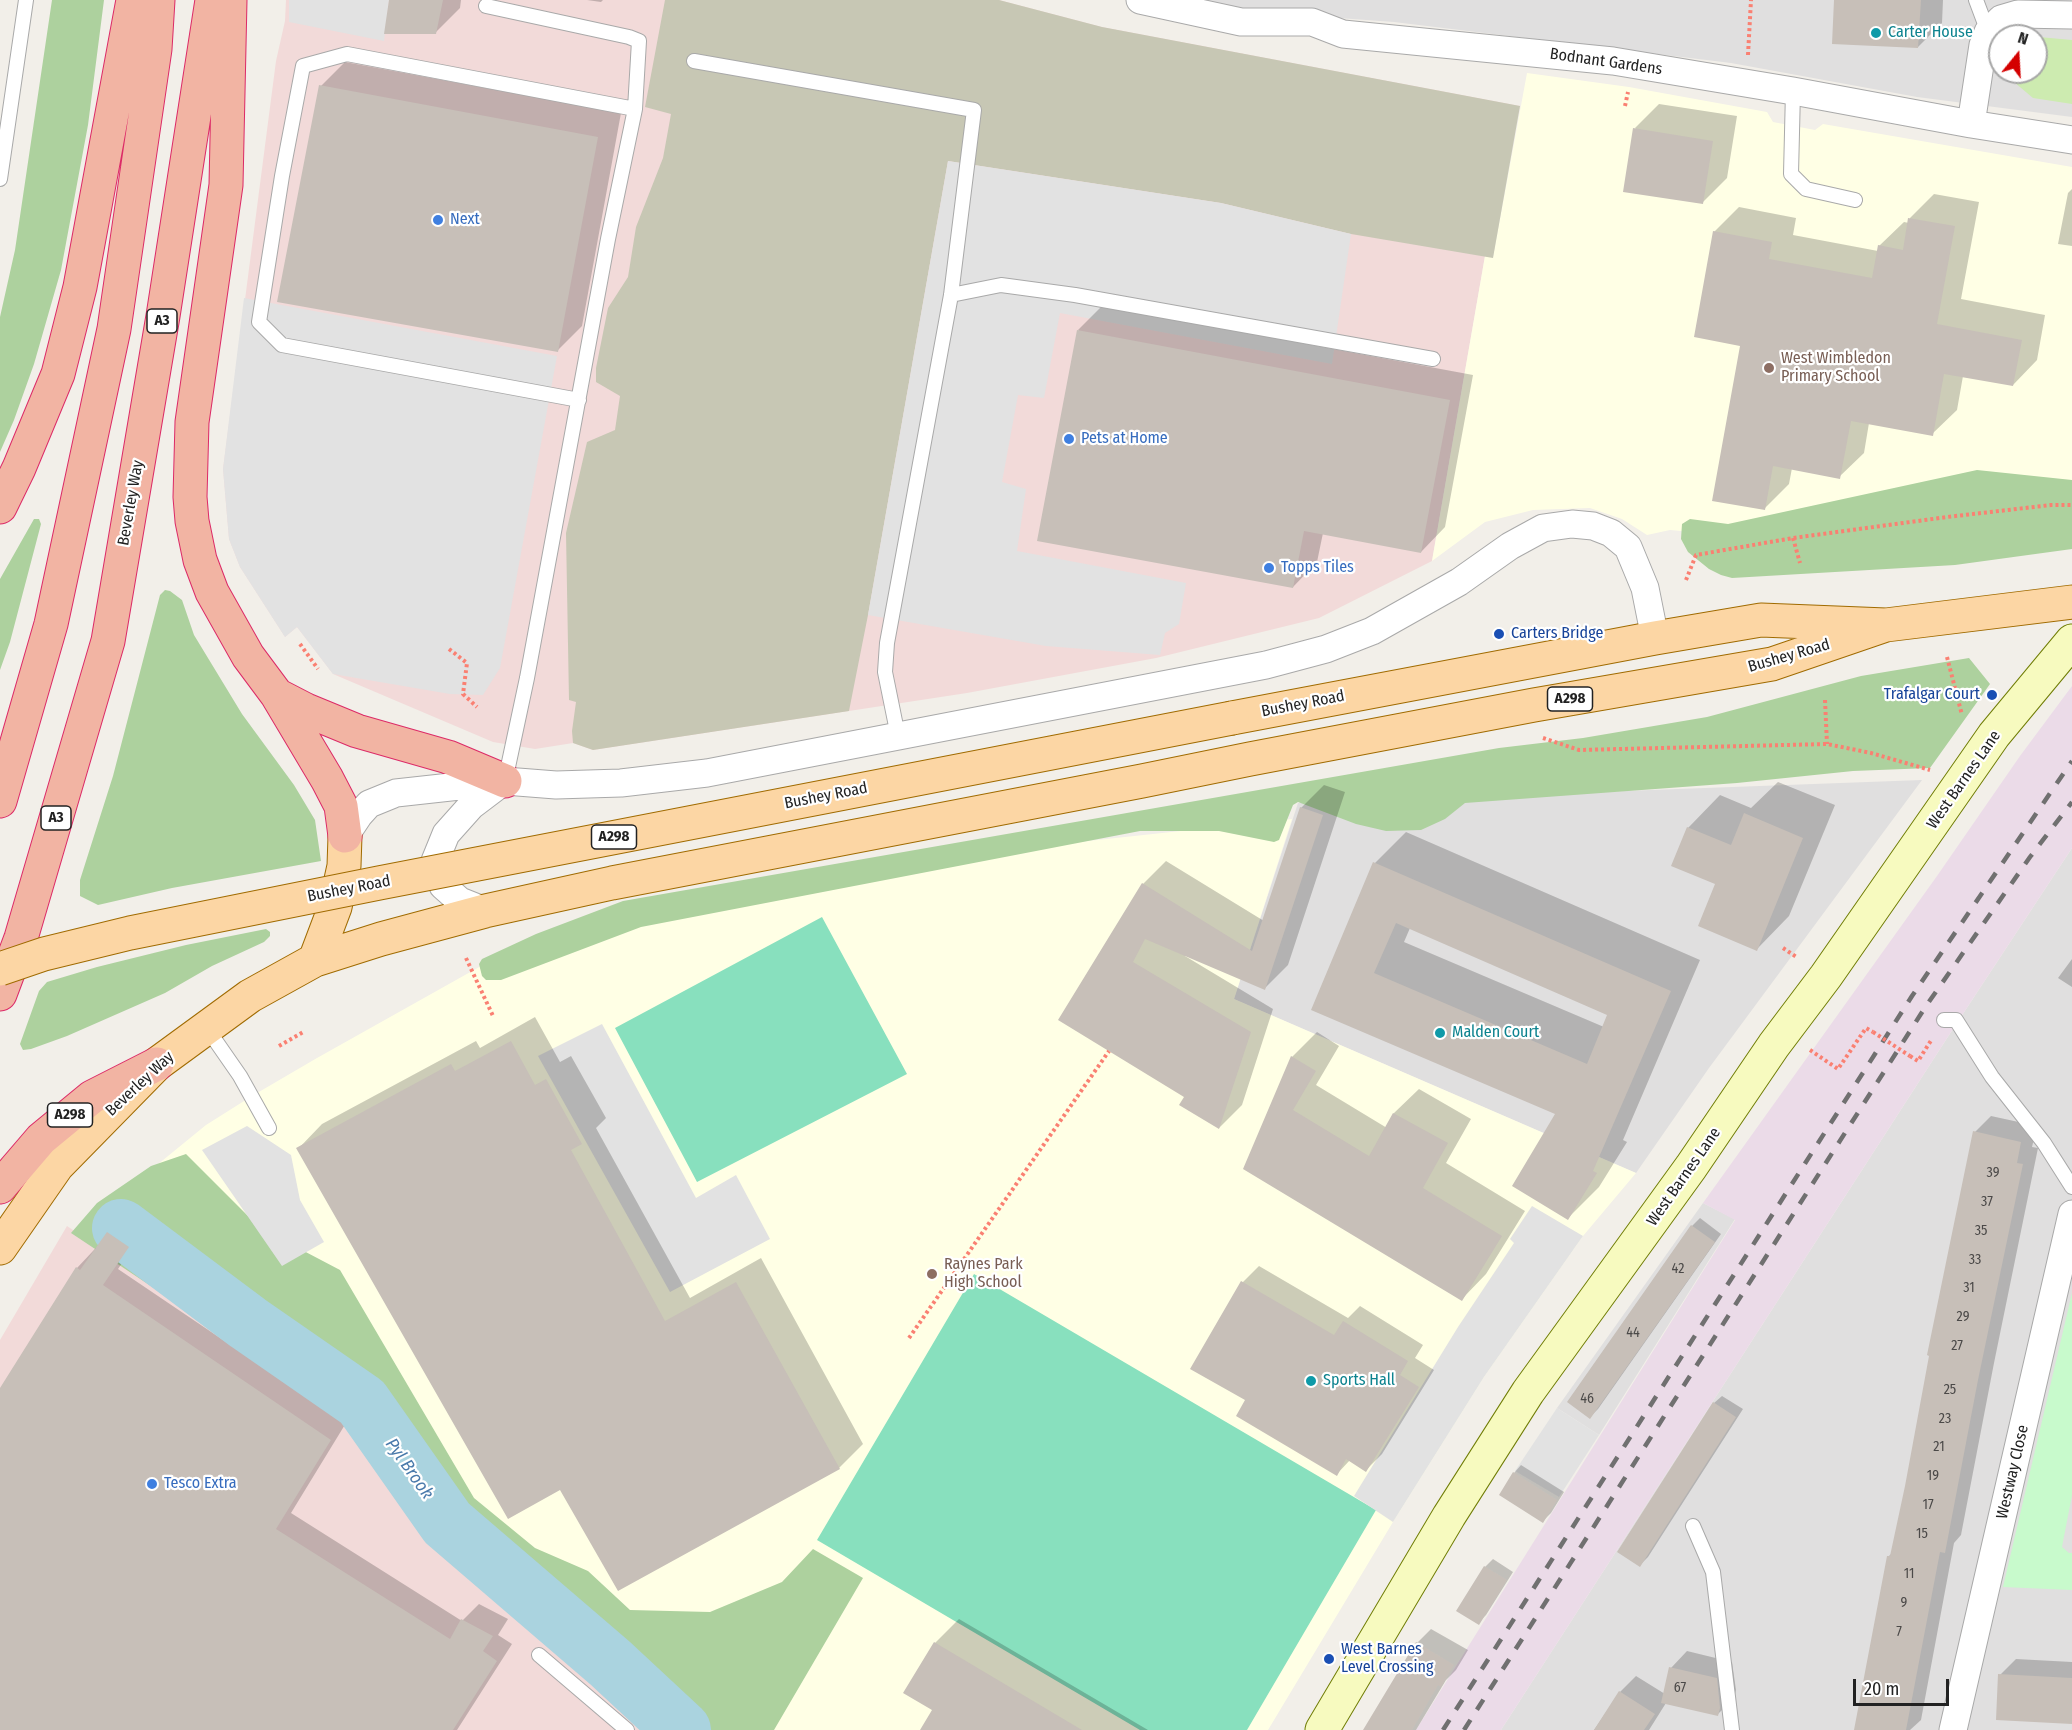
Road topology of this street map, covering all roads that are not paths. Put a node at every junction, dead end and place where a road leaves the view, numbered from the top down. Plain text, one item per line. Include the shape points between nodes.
1 (26, 0) edge
2 (133, 0) edge
3 (158, 0) edge
4 (212, 0) edge
5 (230, 0) edge
6 (1140, 0) edge
7 (1976, 0) edge
8 (486, 6) dead end
9 (1312, 11) edge
10 (2072, 15) edge
11 (1997, 24) edge
12 (1988, 32) joint
13 (694, 61) dead end
14 (1793, 91) junction
15 (634, 109) junction
16 (1971, 124) junction
17 (2072, 140) edge
18 (0, 179) edge
19 (1856, 200) dead end
20 (951, 295) junction
21 (1433, 359) dead end
22 (579, 400) junction
23 (0, 507) edge
24 (2072, 602) edge
25 (1886, 625) junction
26 (1655, 638) junction
27 (2072, 641) edge
28 (277, 695) junction
29 (898, 736) junction
30 (505, 781) junction
31 (0, 801) edge
32 (345, 836) junction
33 (485, 911) junction
34 (315, 960) junction
35 (0, 969) edge
36 (0, 994) edge
37 (1944, 1020) road end
38 (206, 1027) junction
39 (157, 1064) junction
40 (269, 1128) dead end
41 (0, 1186) edge
42 (2072, 1187) edge
43 (2072, 1214) edge
44 (0, 1248) edge
45 (1693, 1526) dead end
46 (539, 1655) dead end
47 (627, 1730) edge
48 (1322, 1730) edge
49 (1732, 1730) edge
50 (1953, 1730) edge

1 - 18 lane
2 - 23 highway via 80,287 61,363 20,468
3 - 31 highway via 155,49 114,329 51,624
4 - 36 highway, Beverley Way / A3 via 108,641 21,938
5 - 28 highway via 226,184 192,422 190,497 200,560 212,592 248,656
6 - 9 street, Bodnant Gardens via 1241,22
7 - 12 lane
8 - 15 lane via 639,41
9 - 14 street, Bodnant Gardens via 1342,34 1613,61
10 - 11 street via 2018,14
12 - 16 street
13 - 20 lane via 974,110
14 - 16 street, Bodnant Gardens
14 - 19 lane via 1791,174 1806,189
15 - 22 lane
15 - 22 lane via 347,54 303,66 286,154 259,322 282,345
16 - 17 street, Bodnant Gardens
20 - 21 lane via 1001,285
20 - 29 lane via 887,642 885,672
22 - 30 lane
24 - 25 main road, Bushey Road / A298
25 - 26 main road, Bushey Road / A298 via 1761,620
25 - 33 main road, Bushey Road / A298 via 1772,664 1250,759
26 - 29 street via 1644,588 1628,547 1611,533 1572,524 1543,528 1391,622 1326,649 1266,665
26 - 35 main road, Bushey Road / A298, bridge via 378,883 130,933
27 - 48 main road, West Barnes Lane via 1994,735 1528,1392
28 - 30 highway via 357,731 448,757
28 - 32 highway via 341,806
29 - 30 street via 706,773 621,783 556,785
30 - 32 street via 379,798 359,815
30 - 33 street via 471,806 446,834 435,861 443,886 460,901
32 - 34 main road via 344,866 335,907
33 - 34 main road, Bushey Road / A298
34 - 38 main road, Beverley Way / A298 via 250,996
37 - 42 lane via 1956,1020
38 - 39 main road, Beverley Way / A298
38 - 40 lane
39 - 41 highway, A298 via 92,1097 41,1139
39 - 44 main road, Beverley Way / A298 via 57,1166
43 - 50 street, Westway Close
45 - 49 lane via 1713,1572
46 - 47 lane

